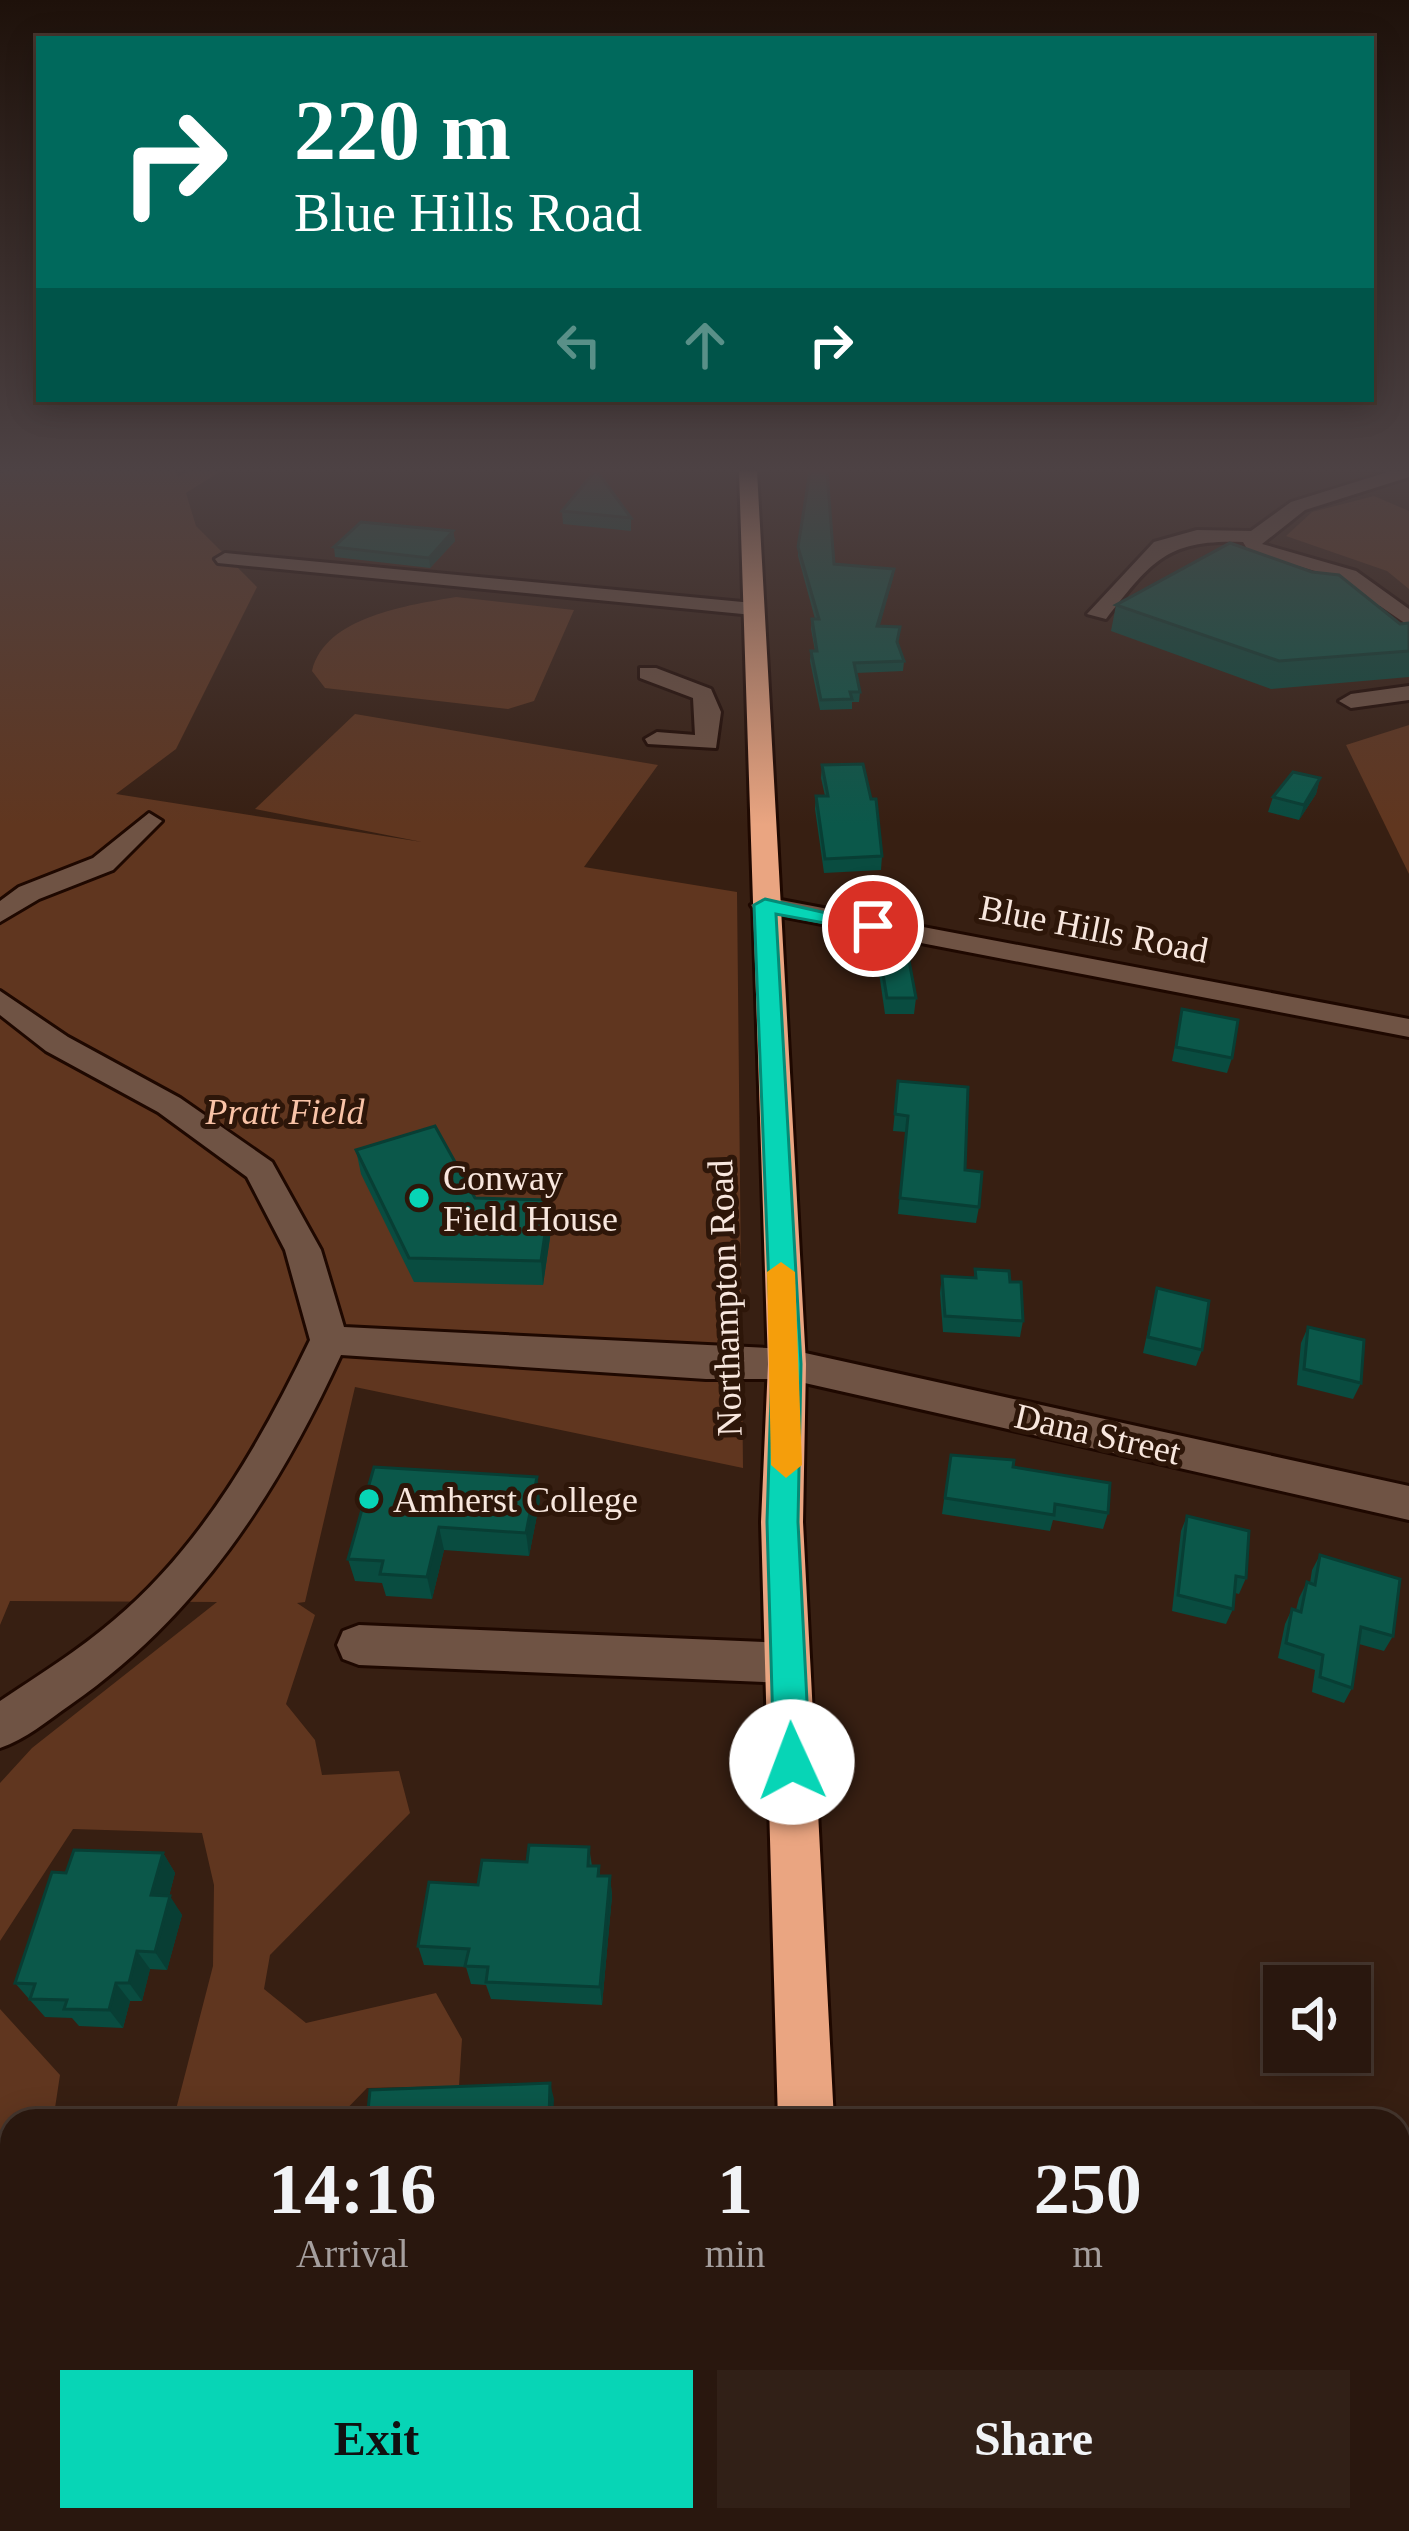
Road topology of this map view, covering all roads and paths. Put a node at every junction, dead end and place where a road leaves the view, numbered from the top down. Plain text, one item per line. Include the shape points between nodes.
1 (543, 589) edge
2 (752, 589) edge
3 (1118, 589) edge
4 (1316, 589) edge
5 (1370, 589) edge
6 (1324, 592) edge
7 (1380, 596) junction
8 (1357, 603) edge
9 (753, 609) junction
10 (1098, 614) dead end
11 (1409, 620) edge
12 (648, 673) dead end
13 (1409, 692) edge
14 (1352, 701) dead end
15 (657, 739) dead end
16 (149, 821) dead end
17 (765, 905) junction
18 (0, 914) edge
19 (0, 1000) edge
20 (1409, 1028) edge
21 (329, 1340) junction
22 (787, 1364) junction
23 (1409, 1503) edge
24 (359, 1646) dead end
25 (788, 1664) junction
26 (0, 1727) edge
27 (806, 2109) edge

1 - 9 street
2 - 9 highway, Northampton Road
3 - 10 street
4 - 6 street
5 - 7 street
7 - 8 street
7 - 11 street
9 - 17 highway, Northampton Road
12 - 15 street via 704,694 709,712 706,743
13 - 14 street
16 - 18 street via 104,864 28,893
17 - 20 street, Blue Hills Road
17 - 22 highway, Northampton Road
19 - 21 street via 260,1170 303,1250
21 - 22 street, Dana Street
21 - 26 street via 282,1443 234,1518 146,1619
22 - 23 street, Dana Street
22 - 25 highway, Northampton Road
24 - 25 street
25 - 27 highway, Northampton Road

